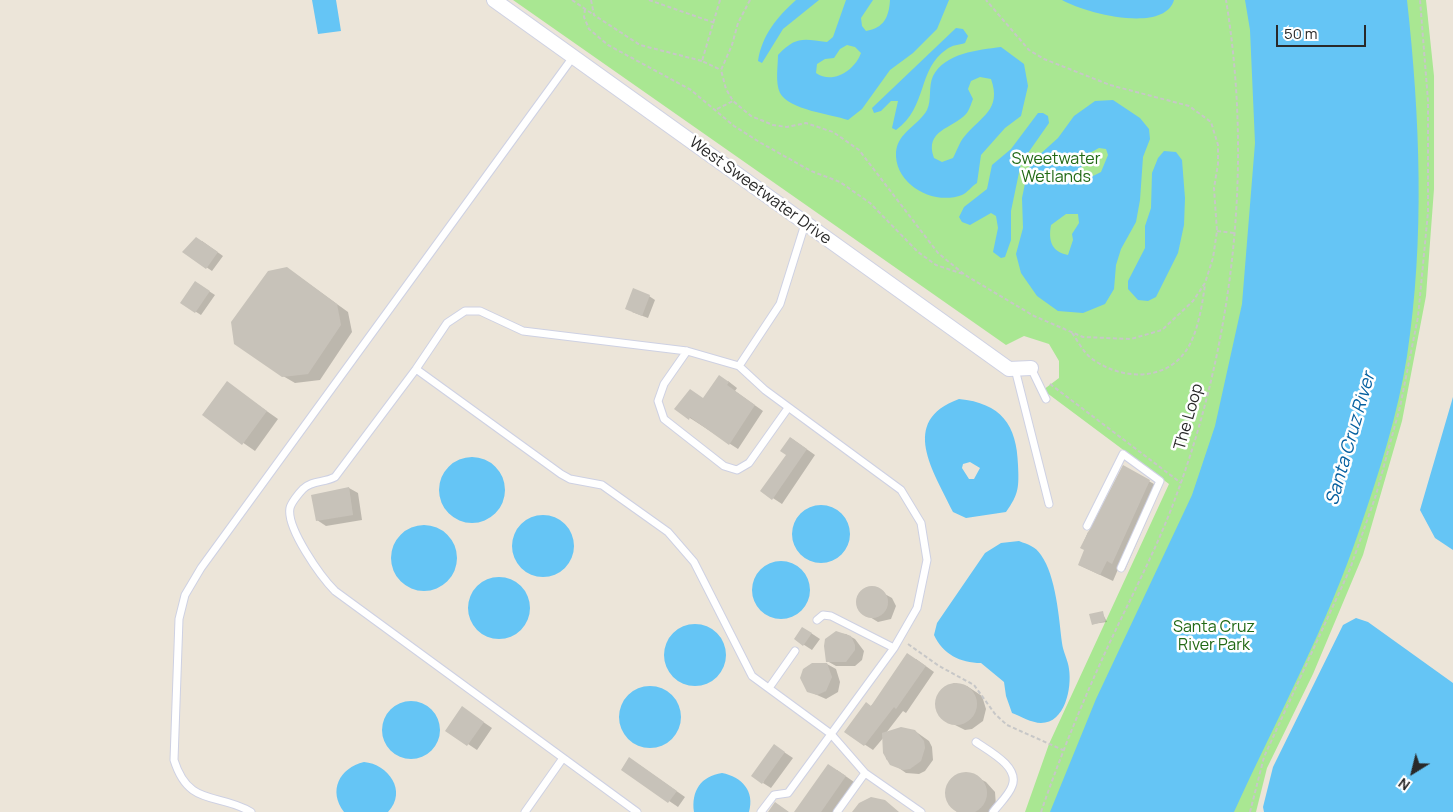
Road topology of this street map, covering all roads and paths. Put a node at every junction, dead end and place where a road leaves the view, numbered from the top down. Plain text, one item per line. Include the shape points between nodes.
1 (494, 0) edge
2 (572, 0) edge
3 (591, 0) edge
4 (649, 0) edge
5 (720, 0) edge
6 (750, 0) edge
7 (986, 0) edge
8 (1226, 0) edge
9 (1420, 0) edge
10 (584, 9) junction
11 (594, 15) junction
12 (715, 23) junction
13 (573, 57) junction
14 (702, 62) junction
15 (721, 70) junction
16 (733, 101) junction
17 (716, 110) junction
18 (805, 224) junction
19 (1217, 231) junction
20 (1234, 233) junction
21 (965, 275) junction
22 (1205, 283) junction
23 (1072, 332) junction
24 (687, 351) junction
25 (739, 366) junction
26 (1031, 368) joint
27 (416, 369) junction
28 (1015, 369) junction
29 (1049, 383) dead end
30 (1046, 399) dead end
31 (788, 408) junction
32 (1181, 483) junction
33 (1050, 504) dead end
34 (1087, 526) dead end
35 (1121, 568) dead end
36 (817, 620) dead end
37 (900, 638) junction
38 (894, 648) junction
39 (795, 651) dead end
40 (768, 688) junction
41 (831, 734) junction
42 (976, 742) dead end
43 (1063, 750) junction
44 (563, 758) junction
45 (864, 773) junction
46 (634, 811) edge
47 (251, 812) edge
48 (525, 812) edge
49 (761, 812) edge
50 (837, 812) edge
51 (921, 812) edge
52 (993, 812) edge
53 (1041, 812) edge
54 (1250, 812) edge

1 - 13 street, West Sweetwater Drive
2 - 10 path
3 - 11 path
4 - 12 path
5 - 12 path
6 - 15 path
7 - 19 path via 1029,50 1044,59 1110,85 1190,106 1211,122 1218,145 1214,188
8 - 20 path, The Loop via 1238,138
9 - 54 path via 1428,101 1428,212 1418,317 1400,407 1376,495 1350,569 1264,757
10 - 11 path
10 - 17 path via 589,28 608,45 691,90
11 - 14 path via 640,44
12 - 14 path
13 - 18 street, West Sweetwater Drive
13 - 47 lane via 185,594 179,619 174,760 178,774 186,786 204,797
14 - 15 path
15 - 16 path
16 - 17 path
16 - 21 path via 751,116 773,125 806,123 833,132 859,150 922,235
17 - 21 path via 761,143 811,171 840,182 870,203 918,252 936,265
18 - 25 lane via 780,304
18 - 28 street, West Sweetwater Drive via 1009,369
19 - 20 path
19 - 22 path
20 - 32 path, The Loop via 1224,314 1210,385
21 - 23 path via 1034,316
22 - 23 path via 1193,301 1162,330 1131,339 1083,337
22 - 23 path via 1200,314 1189,345 1174,364 1154,373 1131,376 1108,370 1088,356
24 - 25 lane
24 - 27 lane via 523,330 480,311 465,311 448,323
24 - 31 lane via 664,384 658,401 664,419 724,466 737,470 750,464
25 - 31 lane
26 - 28 street
26 - 30 lane
27 - 40 lane via 566,476 602,486 668,532 694,562 752,676
27 - 44 lane via 334,477 303,488 290,507 290,523 324,580 335,591
28 - 33 lane
29 - 32 path
31 - 37 lane via 901,490 921,523 927,560 917,608
32 - 43 path, The Loop
34 - 35 lane via 1123,454 1160,482
36 - 38 lane via 824,615 831,616
37 - 38 lane
37 - 43 path via 939,666 974,685 1007,725
38 - 41 lane
39 - 40 lane
40 - 41 lane
41 - 45 lane
41 - 49 lane via 788,793 774,795
42 - 52 lane via 1008,766 1013,775 1013,785
43 - 53 path, The Loop
44 - 46 lane
44 - 48 lane
45 - 50 lane
45 - 51 lane

